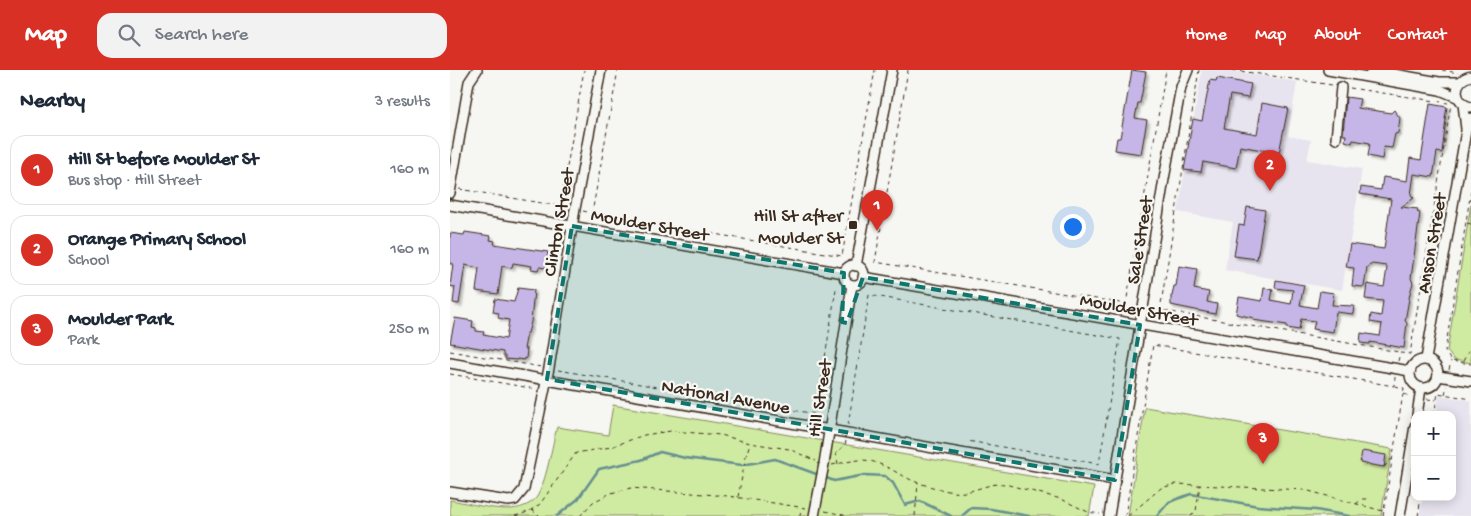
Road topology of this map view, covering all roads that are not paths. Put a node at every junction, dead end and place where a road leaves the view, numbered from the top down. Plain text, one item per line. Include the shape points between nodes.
1 (478, 70) edge
2 (601, 70) edge
3 (892, 70) edge
4 (1180, 70) edge
5 (1188, 70) edge
6 (1328, 70) edge
7 (1371, 70) edge
8 (1466, 76) edge
9 (1181, 87) junction
10 (1341, 87) dead end
11 (1460, 103) edge
12 (1471, 118) edge
13 (1466, 132) junction
14 (1336, 139) dead end
15 (450, 190) edge
16 (450, 205) edge
17 (572, 226) junction
18 (856, 266) junction
19 (844, 274) junction
20 (863, 277) junction
21 (852, 285) junction
22 (1140, 325) junction
23 (1426, 359) junction
24 (450, 362) edge
25 (1410, 371) junction
26 (1438, 376) junction
27 (547, 379) junction
28 (1471, 382) edge
29 (1421, 388) junction
30 (1418, 411) edge
31 (829, 430) junction
32 (1411, 450) edge
33 (1115, 480) junction
34 (450, 492) edge
35 (814, 513) edge
36 (1105, 515) edge
37 (1400, 516) edge

1 - 15 street via 469,82
2 - 17 street, Clinton Street
3 - 18 street
4 - 9 street, Sale Street
5 - 9 street, Sale Street
6 - 11 street via 1440,90
7 - 8 street via 1440,82
8 - 11 street via 1456,92
9 - 22 street, Sale Street
10 - 14 street
11 - 13 street, Anson Street
12 - 13 street, Anson Street
13 - 23 street, Anson Street
16 - 17 street, Moulder Street
17 - 19 street, Moulder Street
17 - 27 street, Clinton Street
18 - 19 street via 847,268
18 - 20 street
19 - 21 street
20 - 21 street
20 - 22 street, Moulder Street
21 - 31 street, Hill Street
22 - 25 street, Moulder Street
22 - 33 street, Sale Street
23 - 25 street via 1416,362
23 - 26 street via 1436,366
24 - 27 street, National Avenue
25 - 29 street via 1412,382
26 - 28 street
26 - 29 street via 1433,385
27 - 31 street, National Avenue
27 - 34 street, Clinton Street via 520,495 508,501
29 - 30 street
31 - 33 street, National Avenue
31 - 35 street, Hill Street
32 - 37 street
33 - 36 street, Sale Street

